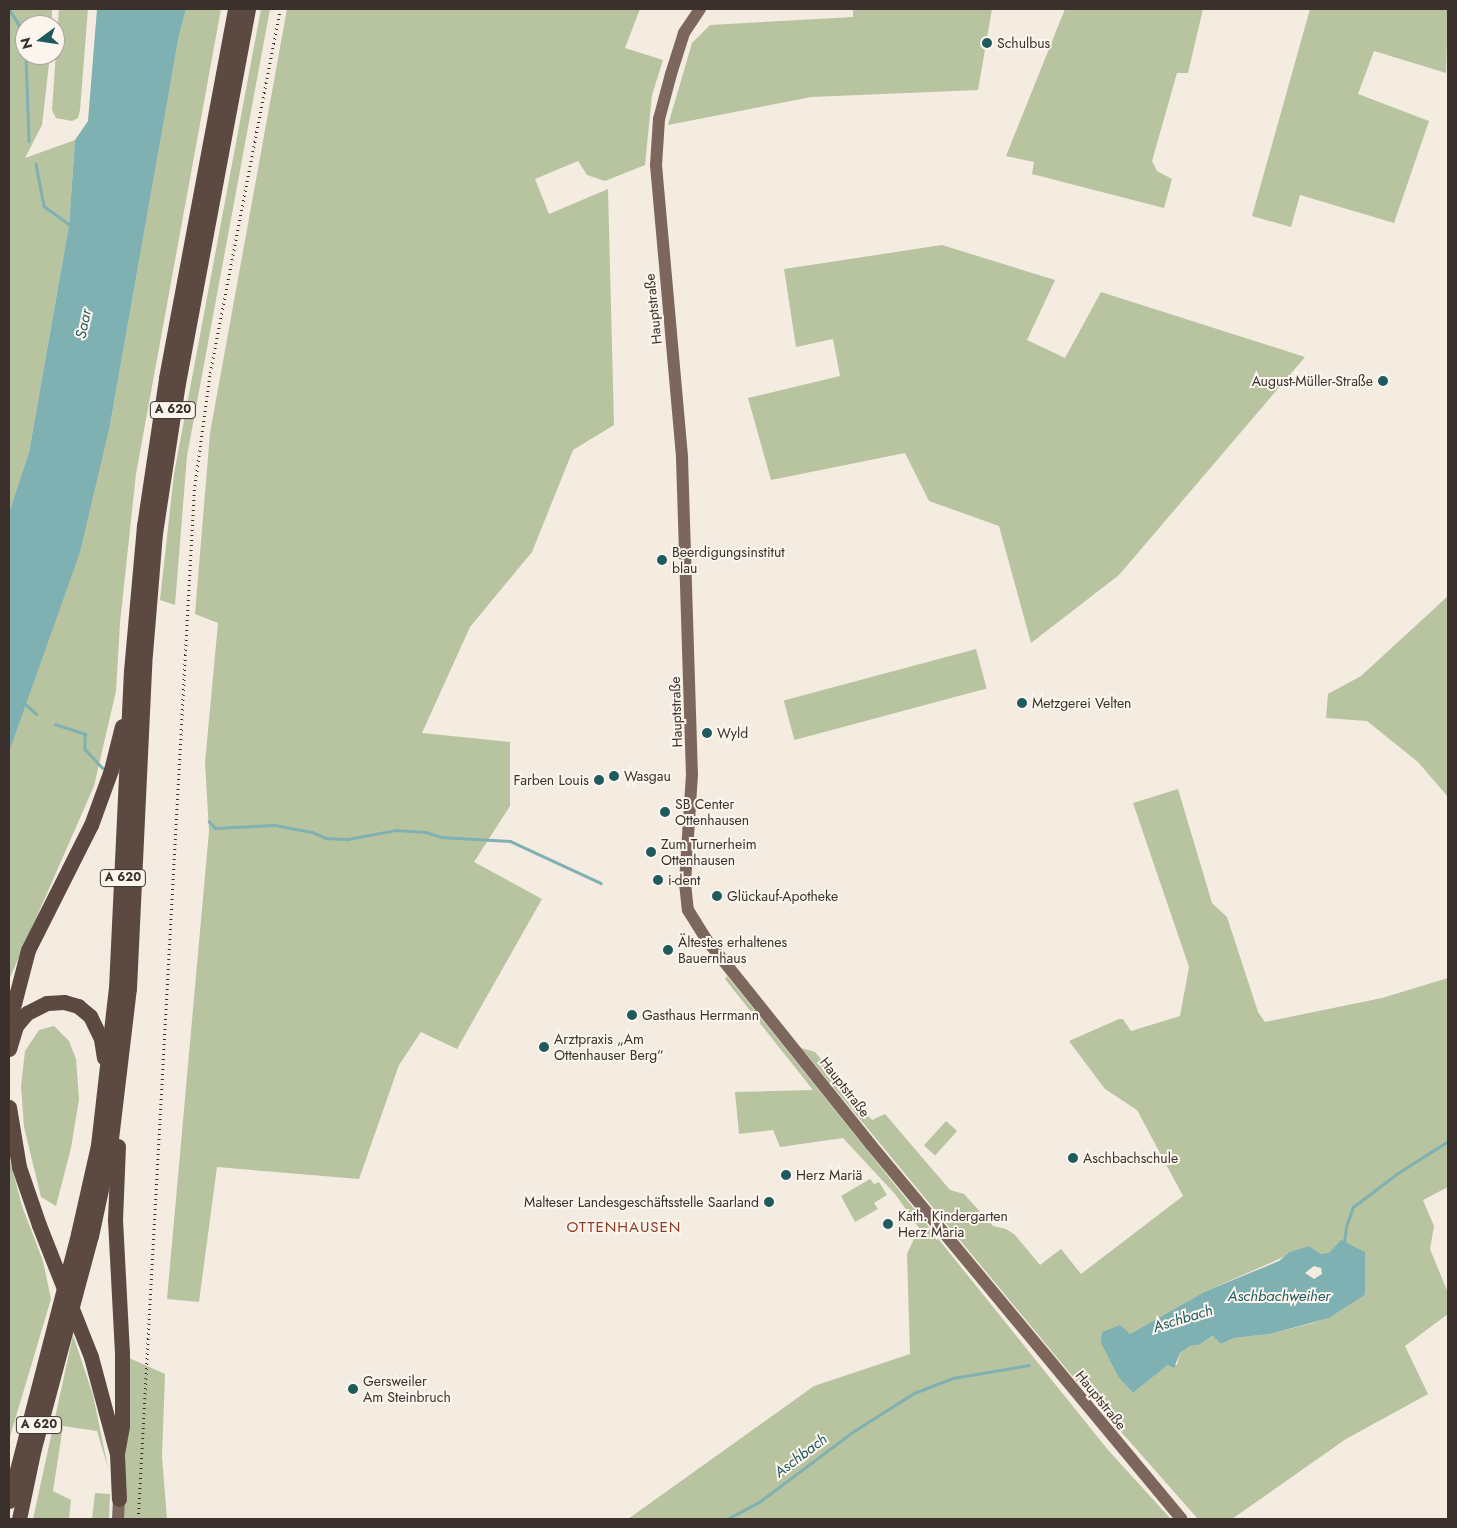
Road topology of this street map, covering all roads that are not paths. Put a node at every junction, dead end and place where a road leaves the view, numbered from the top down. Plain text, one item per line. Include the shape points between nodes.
1 (235, 9) edge
2 (248, 9) edge
3 (700, 9) edge
4 (131, 671) junction
5 (9, 1023) edge
6 (9, 1049) edge
7 (121, 1072) junction
8 (106, 1084) junction
9 (9, 1107) edge
10 (117, 1454) junction
11 (119, 1499) joint
12 (9, 1500) edge
13 (19, 1519) edge
14 (118, 1519) edge
15 (1182, 1519) edge

1 - 4 highway, A 620 via 152,459
2 - 7 highway, A 620 via 178,383 158,513 145,654 135,889
3 - 15 main road, Hauptstraße via 684,33 671,74 660,118 656,165 682,458 692,757 685,883 688,910 706,939 871,1146
4 - 5 highway via 121,731 102,799 28,950
4 - 8 highway, A 620 via 116,988
6 - 8 highway via 16,1026 27,1013 47,1003 71,1003 90,1016 99,1030
7 - 10 highway via 115,1220 122,1426
7 - 13 highway, A 620 via 102,1187 34,1448
8 - 12 highway, A 620 via 90,1184
9 - 10 highway, bridge via 19,1166 91,1357
10 - 11 highway
11 - 14 main road

